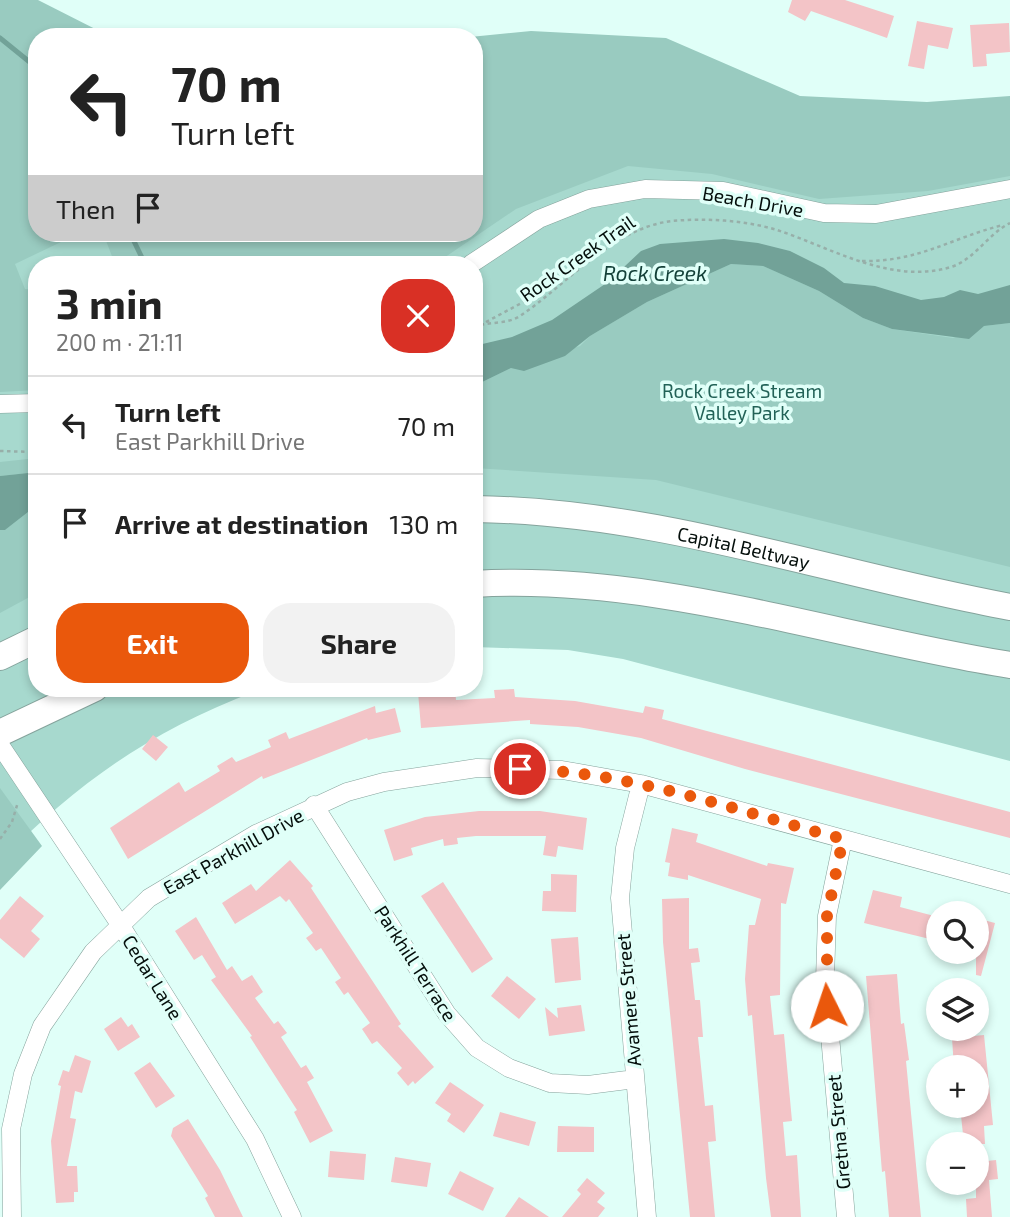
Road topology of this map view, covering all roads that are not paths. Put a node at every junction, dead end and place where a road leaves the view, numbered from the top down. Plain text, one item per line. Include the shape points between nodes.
1 (1010, 189) edge
2 (483, 256) edge
3 (28, 403) edge
4 (0, 404) edge
5 (483, 509) edge
6 (483, 584) edge
7 (1010, 607) edge
8 (28, 643) edge
9 (0, 657) edge
10 (1010, 664) edge
11 (75, 697) edge
12 (0, 733) edge
13 (0, 745) edge
14 (641, 785) junction
15 (314, 806) junction
16 (843, 839) junction
17 (1010, 884) edge
18 (121, 926) junction
19 (635, 1079) junction
20 (12, 1217) edge
21 (292, 1217) edge
22 (647, 1217) edge
23 (846, 1217) edge

1 - 2 street, Beach Drive via 876,214 824,213 723,191 645,188 589,199 539,219
3 - 4 street
5 - 7 highway, Capital Beltway via 642,524
6 - 10 highway via 547,584 626,592
8 - 9 highway
11 - 12 highway
13 - 18 street, Cedar Lane
14 - 15 street, East Parkhill Drive via 562,770 477,768 384,782
14 - 16 street, East Parkhill Drive
14 - 19 street, Avamere Street via 625,848 620,898
15 - 18 street, East Parkhill Drive via 256,834 149,898
15 - 19 street, Parkhill Terrace via 447,1014 477,1048 509,1068 550,1083 588,1085
16 - 17 street, East Parkhill Drive
16 - 23 street, Gretna Street via 827,916 825,979
18 - 20 street, East Parkhill Drive via 93,952 42,1026 23,1074 11,1129
18 - 21 street, Cedar Lane via 255,1139
19 - 22 street, Avamere Street

